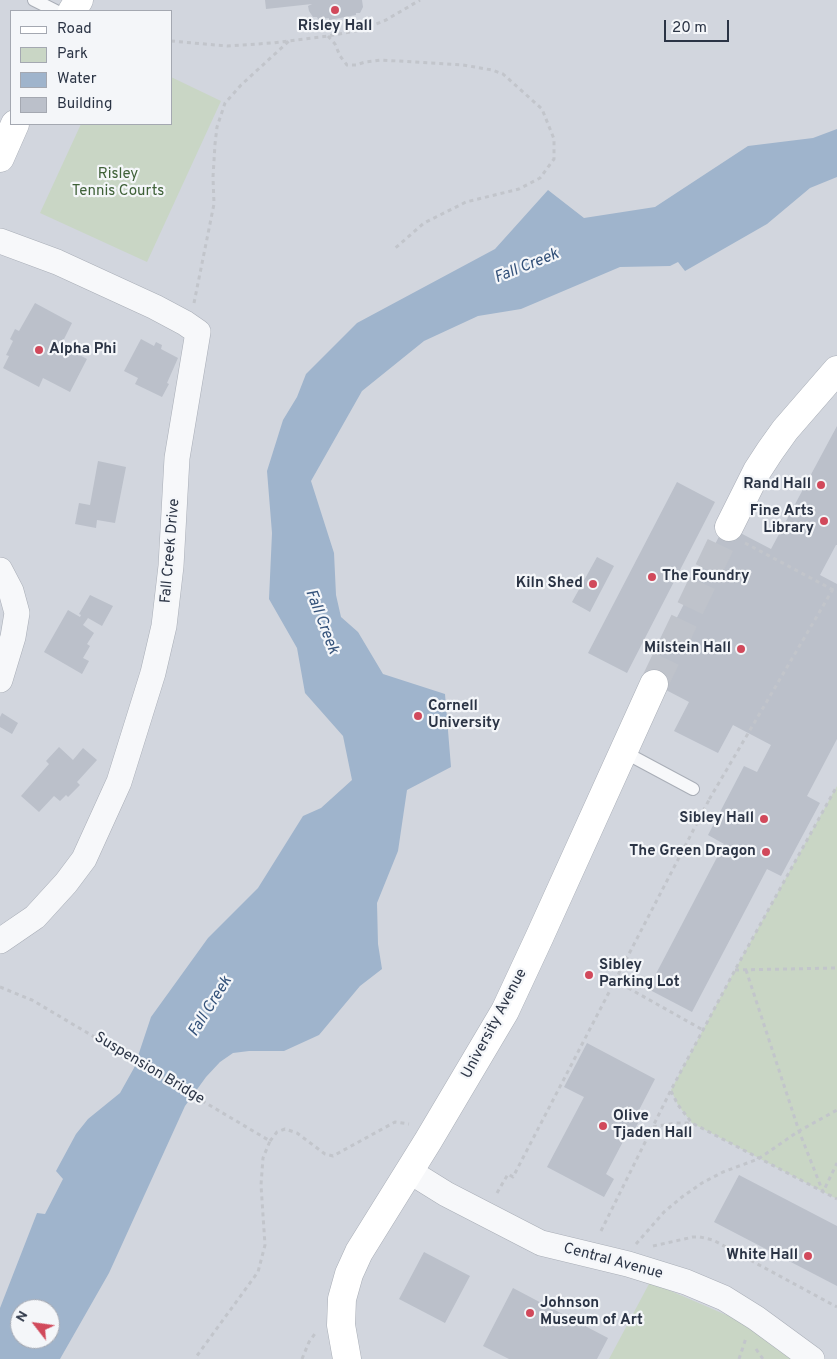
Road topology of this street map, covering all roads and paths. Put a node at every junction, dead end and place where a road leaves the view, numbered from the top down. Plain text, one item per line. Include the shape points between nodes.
1 (34, 0) edge
2 (420, 0) edge
3 (54, 10) edge
4 (328, 36) junction
5 (172, 41) edge
6 (289, 41) junction
7 (15, 125) edge
8 (0, 158) edge
9 (0, 240) edge
10 (393, 250) dead end
11 (198, 332) junction
12 (837, 371) edge
13 (737, 535) joint
14 (0, 570) edge
15 (832, 589) junction
16 (837, 592) edge
17 (0, 680) edge
18 (654, 684) tunnel mouth
19 (624, 752) junction
20 (837, 786) edge
21 (693, 789) joint
22 (710, 798) junction
23 (0, 941) edge
24 (837, 968) edge
25 (735, 970) junction
26 (746, 970) junction
27 (614, 980) junction
28 (0, 987) edge
29 (703, 1030) junction
30 (671, 1090) junction
31 (837, 1110) edge
32 (692, 1123) junction
33 (411, 1124) dead end
34 (653, 1127) junction
35 (800, 1131) junction
36 (270, 1141) junction
37 (758, 1159) junction
38 (837, 1163) edge
39 (409, 1172) junction
40 (823, 1192) junction
41 (497, 1194) dead end
42 (837, 1199) edge
43 (601, 1231) dead end
44 (639, 1248) dead end
45 (648, 1248) dead end
46 (837, 1307) edge
47 (322, 1325) dead end
48 (747, 1335) dead end
49 (197, 1359) edge
50 (302, 1359) edge
51 (347, 1359) edge
52 (739, 1359) edge
53 (812, 1359) edge

1 - 3 lane
2 - 4 path via 361,30
4 - 6 path
4 - 10 path via 346,65 390,61 463,65 503,74 542,109 554,139 554,159 540,178 519,190 466,202 424,223
5 - 6 path via 227,46
6 - 11 path via 225,103 217,127 214,204 192,310
7 - 8 street
9 - 11 street via 155,307
11 - 23 street, Fall Creek Drive via 177,458 164,626 119,782 84,859 35,917
12 - 13 street via 785,430 757,471
13 - 15 path
14 - 17 street via 11,591 17,613
15 - 16 path
15 - 22 path
18 - 19 street, University Avenue
19 - 21 lane
19 - 39 street, University Avenue via 505,1011
20 - 25 path
21 - 22 path
22 - 27 path
24 - 26 path
25 - 26 path
25 - 29 path
26 - 35 path
27 - 29 path
27 - 41 path via 513,1177 508,1174
28 - 36 path, Suspension Bridge via 32,1000
29 - 30 path
30 - 32 path
30 - 34 path
31 - 35 path
32 - 34 path
32 - 37 path
33 - 36 path via 395,1122 334,1156 325,1154 297,1133 286,1130 277,1132
34 - 43 path
35 - 37 path
35 - 40 path
36 - 49 path via 263,1158 261,1184 265,1245 258,1272
37 - 40 path
37 - 44 path via 723,1172 682,1197 647,1229 634,1247
38 - 40 path
39 - 51 street, University Avenue via 359,1252 349,1274 342,1299 341,1325
39 - 53 street, Central Avenue via 541,1243 628,1264 724,1298
40 - 42 path
45 - 46 path via 693,1237 713,1240
47 - 50 path via 309,1342
48 - 52 path

